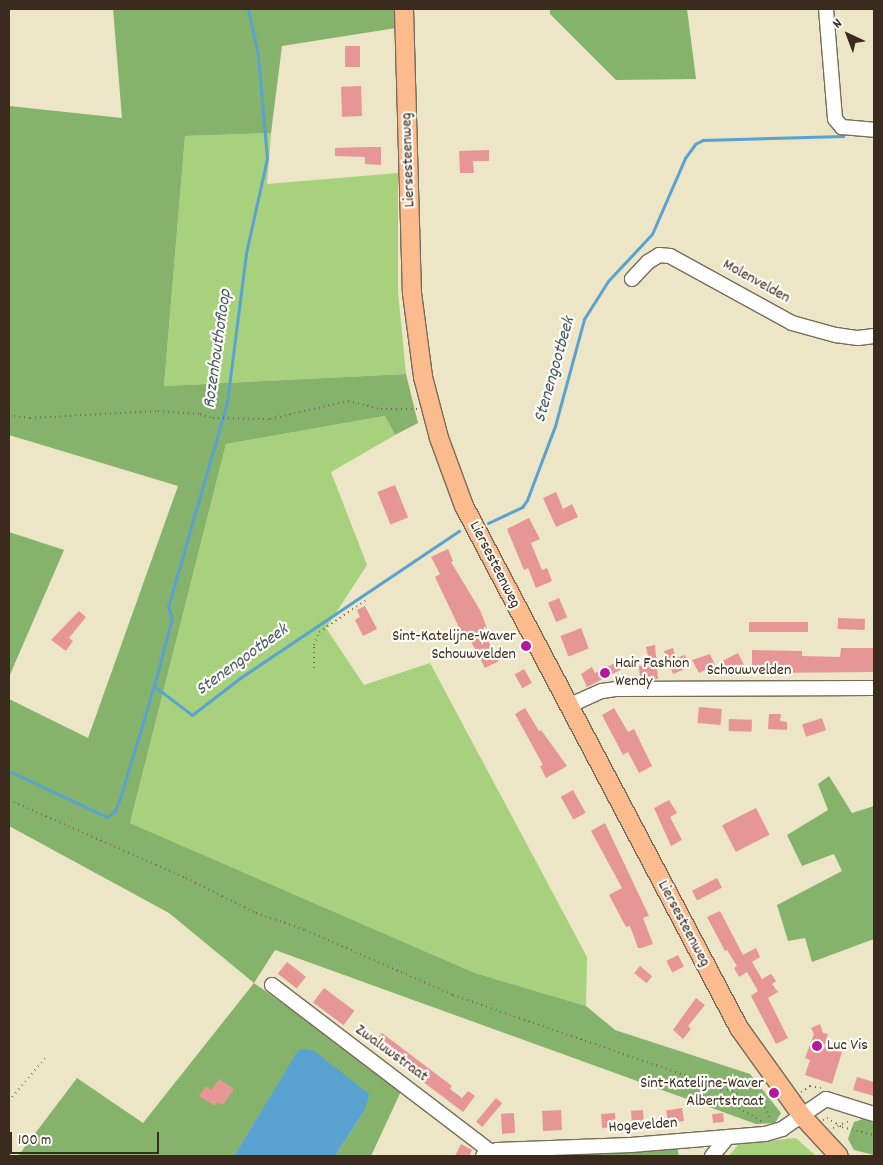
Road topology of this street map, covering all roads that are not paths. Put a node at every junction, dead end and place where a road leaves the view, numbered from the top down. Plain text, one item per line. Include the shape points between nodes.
1 (404, 9) edge
2 (826, 9) edge
3 (874, 130) edge
4 (632, 280) dead end
5 (874, 336) edge
6 (874, 688) edge
7 (568, 706) junction
8 (272, 985) dead end
9 (874, 1114) edge
10 (802, 1116) junction
11 (728, 1137) junction
12 (486, 1154) edge
13 (712, 1156) edge
14 (839, 1156) edge

1 - 7 main road, Liersesteenweg via 412,293 423,377 464,506
2 - 3 street via 835,119 842,128
4 - 5 street, Molenvelden via 659,255 670,256 792,323 836,335
6 - 7 street, Schouwvelden via 618,689 602,691
7 - 10 main road, Liersesteenweg via 739,1028
8 - 12 street, Zwaluwstraat
9 - 10 street, Hogevelden via 826,1098
10 - 11 street, Hogevelden via 773,1132
10 - 14 main road, Liersesteenweg via 821,1126
11 - 12 street, Hogevelden
11 - 13 street

